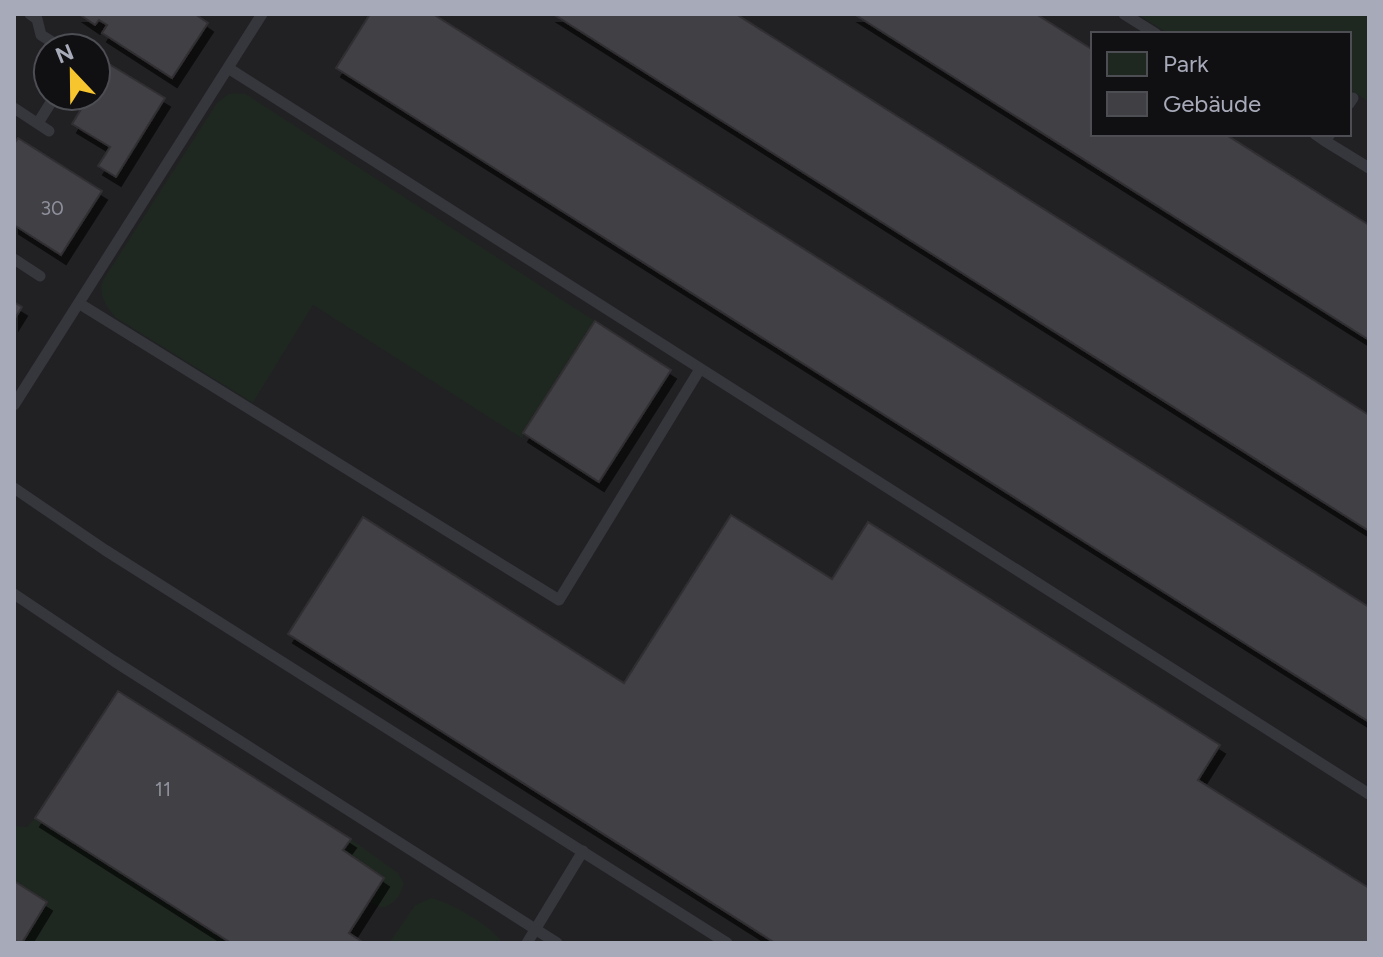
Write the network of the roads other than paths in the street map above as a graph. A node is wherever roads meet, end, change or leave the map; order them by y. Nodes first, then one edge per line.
1 (30, 14) edge
2 (262, 14) edge
3 (1124, 14) edge
4 (40, 32) edge
5 (1153, 32) edge
6 (228, 68) junction
7 (14, 108) edge
8 (45, 112) edge
9 (38, 123) junction
10 (49, 131) dead end
11 (1323, 136) edge
12 (1369, 168) edge
13 (14, 259) edge
14 (40, 276) dead end
15 (80, 304) junction
16 (700, 369) junction
17 (14, 405) edge
18 (14, 488) edge
19 (14, 594) edge
20 (1369, 794) edge
21 (583, 851) junction
22 (534, 929) junction
23 (527, 943) edge
24 (557, 943) edge
25 (727, 943) edge

1 - 4 lane
2 - 6 lane
3 - 5 lane
6 - 15 lane
6 - 16 lane
7 - 9 lane
8 - 9 lane
9 - 10 lane
11 - 12 lane
13 - 14 lane
15 - 16 lane
15 - 17 lane
16 - 20 lane
18 - 21 lane
19 - 22 lane
21 - 22 lane
21 - 25 lane
22 - 23 lane
22 - 24 lane

